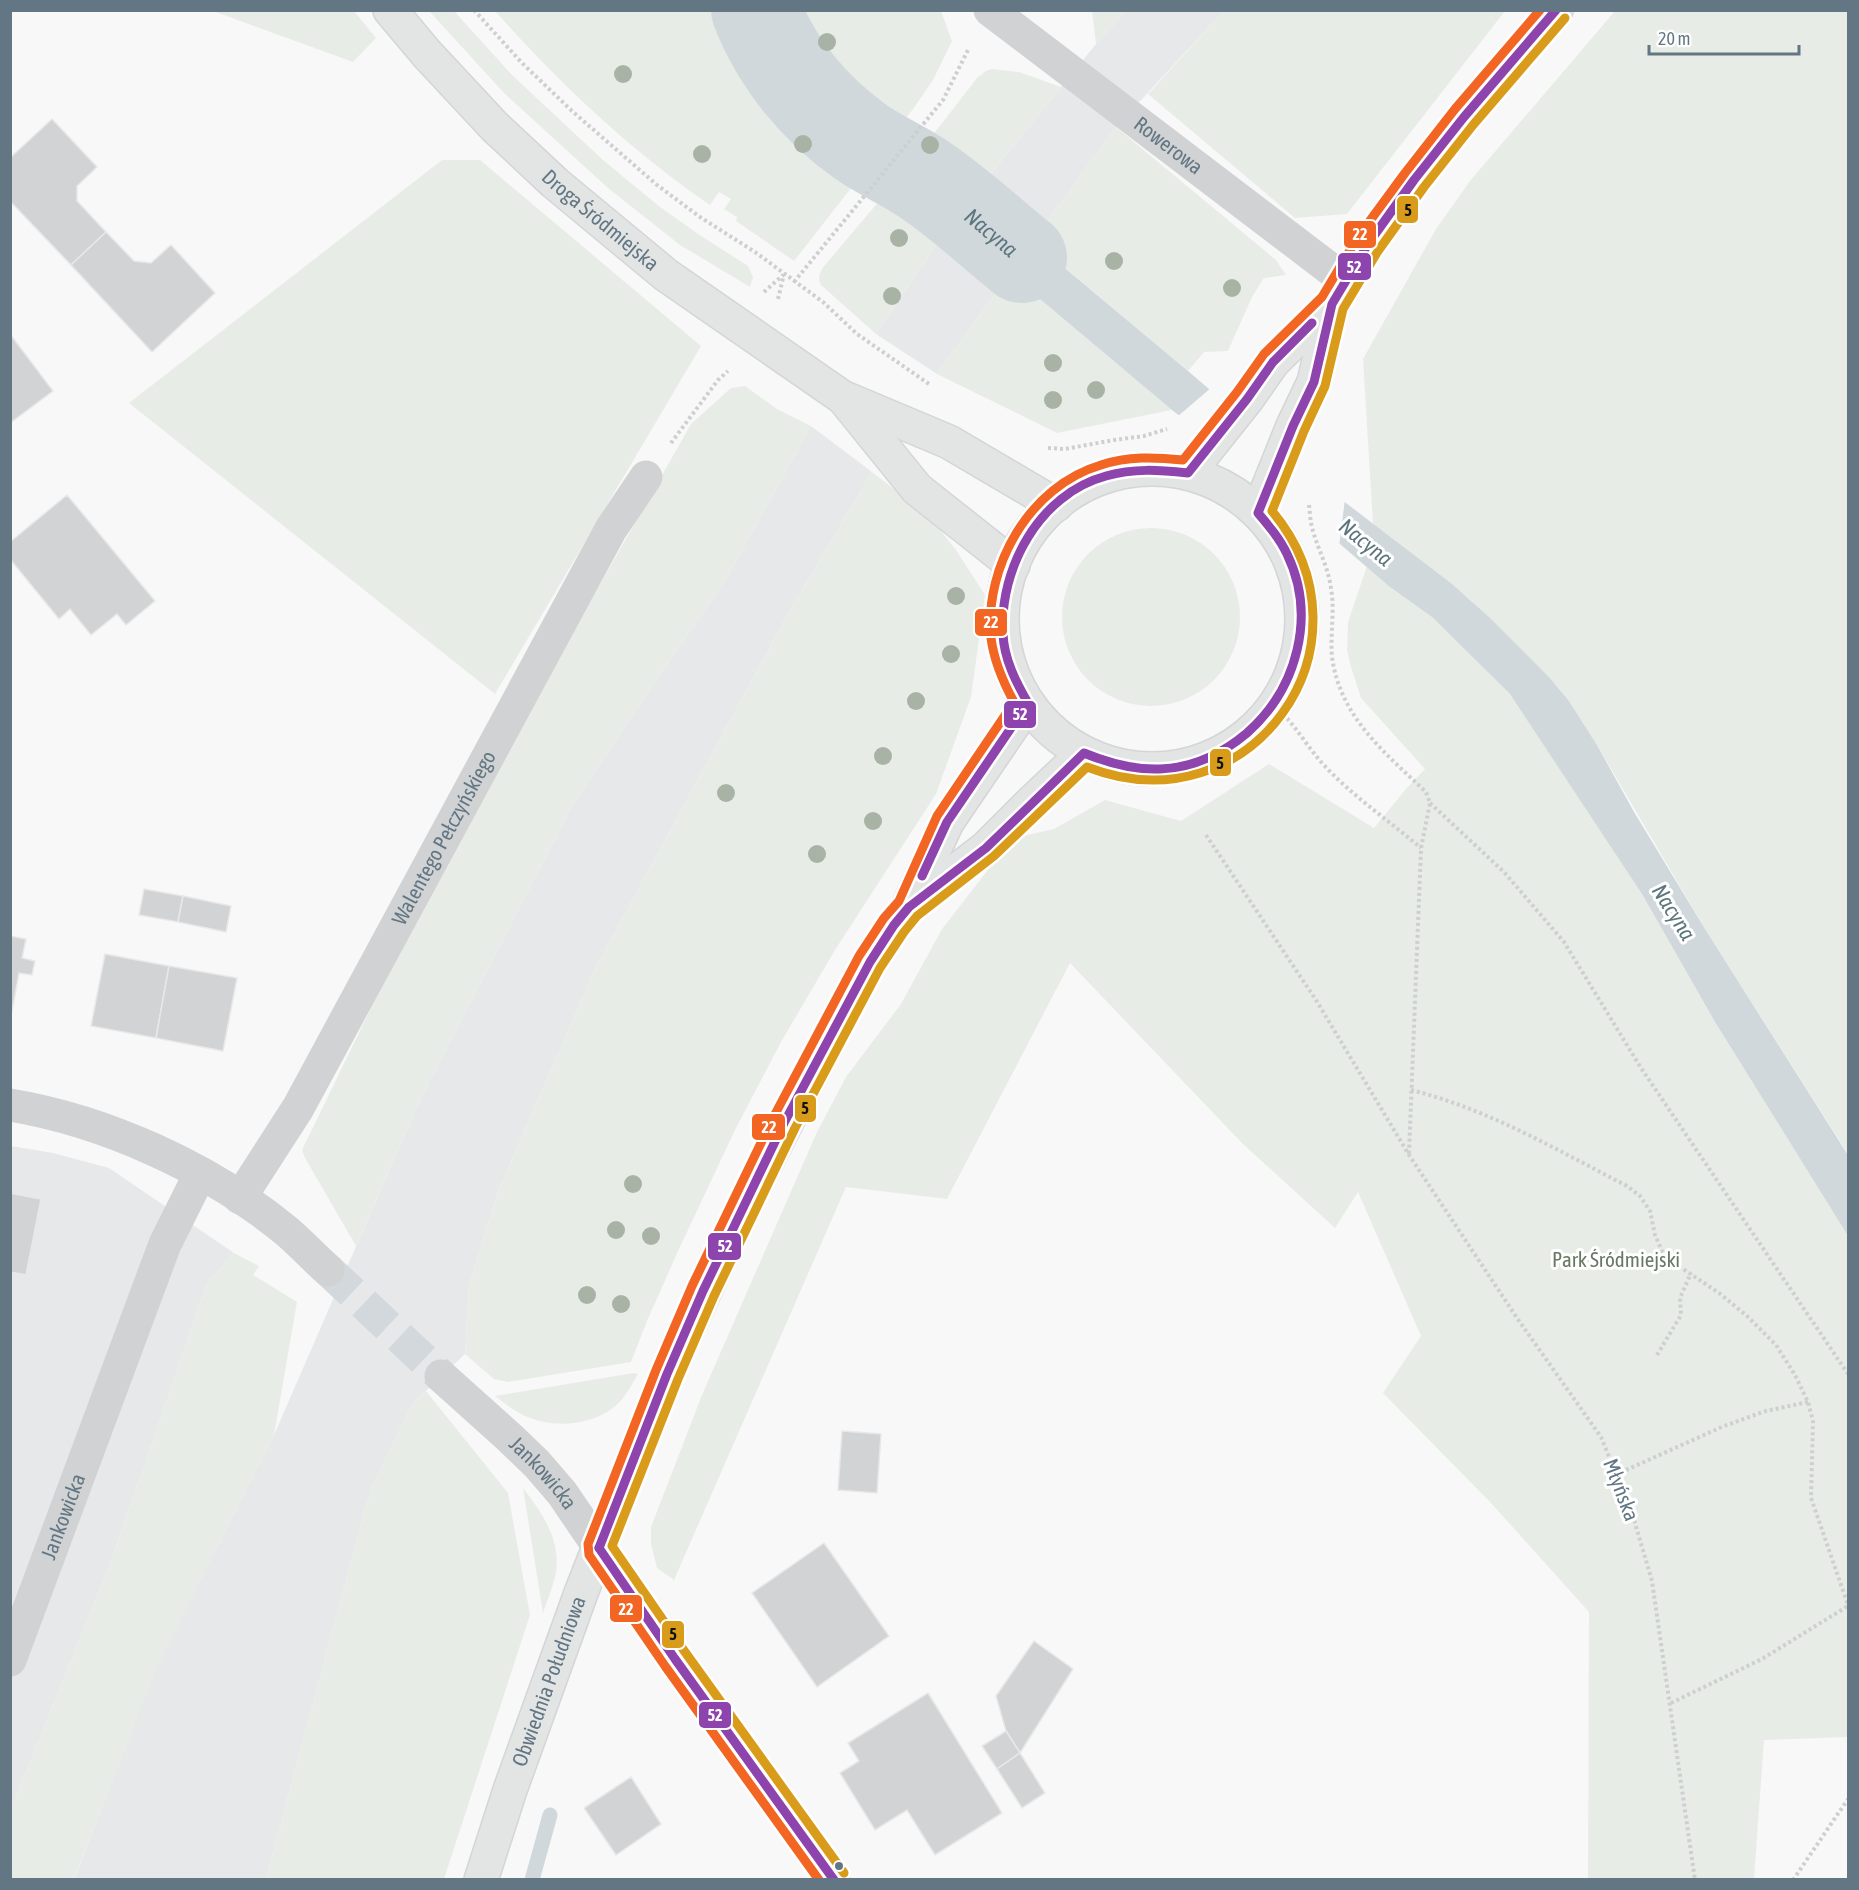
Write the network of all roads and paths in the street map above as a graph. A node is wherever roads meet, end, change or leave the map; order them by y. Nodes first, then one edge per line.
1 (390, 10) edge
2 (474, 10) edge
3 (990, 10) edge
4 (1556, 10) edge
5 (972, 40) dead end
6 (794, 282) junction
7 (1339, 292) junction
8 (718, 380) dead end
9 (935, 388) dead end
10 (842, 396) junction
11 (1166, 429) dead end
12 (1043, 448) dead end
13 (1188, 473) junction
14 (646, 477) joint
15 (1056, 505) junction
16 (1258, 513) junction
17 (1317, 545) dead end
18 (1013, 565) junction
19 (1028, 703) junction
20 (1274, 706) junction
21 (1084, 753) junction
22 (1430, 803) junction
23 (1206, 835) dead end
24 (1421, 848) junction
25 (909, 907) junction
26 (1411, 1090) junction
27 (10, 1105) edge
28 (1409, 1155) junction
29 (200, 1174) junction
30 (240, 1198) junction
31 (328, 1270) tunnel mouth
32 (1691, 1273) junction
33 (1657, 1355) dead end
34 (1848, 1374) edge
35 (441, 1376) tunnel mouth
36 (1808, 1402) junction
37 (1615, 1475) junction
38 (599, 1548) junction
39 (1848, 1606) edge
40 (10, 1660) edge
41 (1671, 1703) junction
42 (1848, 1799) edge
43 (481, 1880) edge
44 (834, 1880) edge
45 (1695, 1880) edge
46 (1793, 1880) edge

1 - 10 main road, Droga Śródmiejska
2 - 6 path
3 - 7 street, Rowerowa
4 - 7 main road
5 - 6 path
6 - 9 path
7 - 13 main road
7 - 16 main road
8 - 14 path
10 - 15 main road, Droga Śródmiejska
10 - 18 main road, Droga Śródmiejska
11 - 12 path
13 - 15 main road
13 - 16 main road
14 - 30 street, Walentego Pełczyńskiego
15 - 18 main road
16 - 20 main road
17 - 22 path
18 - 19 main road
19 - 21 main road
19 - 25 main road, Obwiednia Południowa
20 - 21 main road
20 - 24 path
21 - 25 main road, Obwiednia Południowa
22 - 24 path
22 - 34 path
23 - 28 path, Młyńska
24 - 26 path
25 - 38 main road, Obwiednia Południowa
26 - 28 path
26 - 32 path
27 - 29 street
28 - 37 path, Młyńska
29 - 30 street
29 - 40 street, Jankowicka
30 - 31 street
32 - 33 path
32 - 36 path
35 - 38 street, Jankowicka
36 - 37 path
36 - 39 path
37 - 41 path, Młyńska
38 - 43 main road, Obwiednia Południowa
38 - 44 street, Jankowicka
39 - 41 path
41 - 45 path, Młyńska
42 - 46 path

